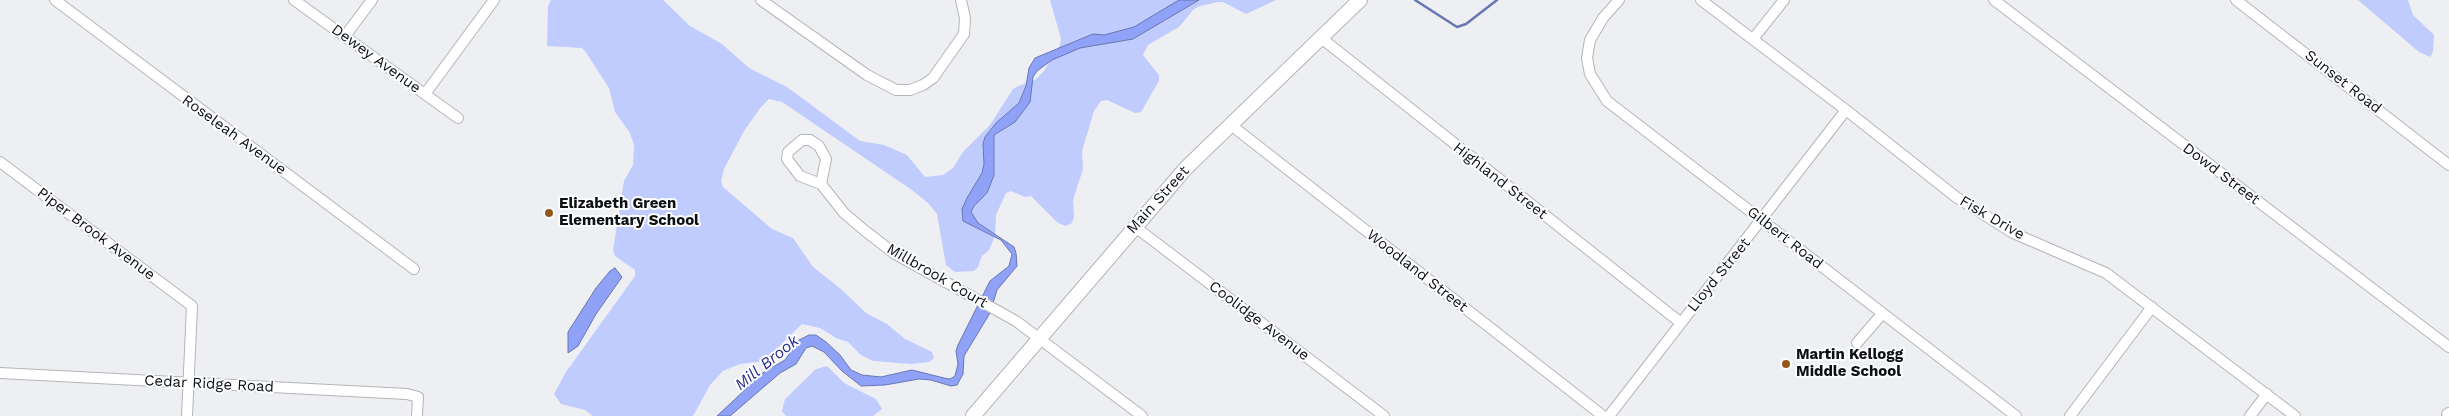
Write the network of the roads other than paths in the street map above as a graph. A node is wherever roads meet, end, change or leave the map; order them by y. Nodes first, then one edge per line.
1 (55, 0) edge
2 (294, 0) edge
3 (372, 0) edge
4 (494, 0) edge
5 (761, 0) edge
6 (961, 0) edge
7 (1360, 0) edge
8 (1619, 0) edge
9 (1701, 0) edge
10 (1784, 0) edge
11 (1994, 0) edge
12 (2236, 0) edge
13 (345, 36) junction
14 (1320, 37) junction
15 (1753, 39) junction
16 (425, 94) junction
17 (1846, 110) junction
18 (458, 118) dead end
19 (1231, 125) junction
20 (0, 162) edge
21 (2449, 164) edge
22 (821, 184) junction
23 (1763, 220) junction
24 (1134, 226) junction
25 (414, 270) dead end
26 (2152, 307) junction
27 (1882, 314) junction
28 (1681, 323) junction
29 (1039, 338) junction
30 (1857, 343) dead end
31 (2449, 348) edge
32 (0, 373) edge
33 (188, 384) junction
34 (2267, 394) junction
35 (187, 416) edge
36 (417, 416) edge
37 (973, 416) edge
38 (1142, 416) edge
39 (1384, 416) edge
40 (1603, 416) edge
41 (1609, 416) edge
42 (2016, 416) edge
43 (2070, 416) edge
44 (2250, 416) edge
45 (2295, 416) edge

1 - 25 street, Roseleah Avenue
2 - 13 street, Dewey Avenue
3 - 13 street
4 - 16 street
5 - 6 street
7 - 14 main road, Main Street
8 - 23 street, Gilbert Road
9 - 15 street, Fisk Drive
10 - 15 street
11 - 31 street, Dowd Street
12 - 21 street, Sunset Road
13 - 16 street, Dewey Avenue
14 - 19 main road, Main Street
14 - 28 street, Highland Street
15 - 17 street, Fisk Drive
16 - 18 street, Dewey Avenue
17 - 23 street, Lloyd Street
17 - 26 street, Fisk Drive
19 - 24 main road, Main Street
19 - 40 street, Woodland Street
20 - 33 street, Piper Brook Avenue
22 - 22 street, Millbrook Court
22 - 29 street, Millbrook Court
23 - 27 street, Gilbert Road
23 - 28 street, Lloyd Street
24 - 29 main road, Main Street
24 - 39 street, Coolidge Avenue
26 - 34 street, Fisk Drive
26 - 43 street
27 - 30 street
27 - 42 street, Gilbert Road
28 - 41 street, Lloyd Street
29 - 37 main road, Main Street
29 - 38 street, Millbrook Court
32 - 33 street, Cedar Ridge Road
33 - 35 street
33 - 36 street, Cedar Ridge Road
34 - 44 street
34 - 45 street, Fisk Drive

